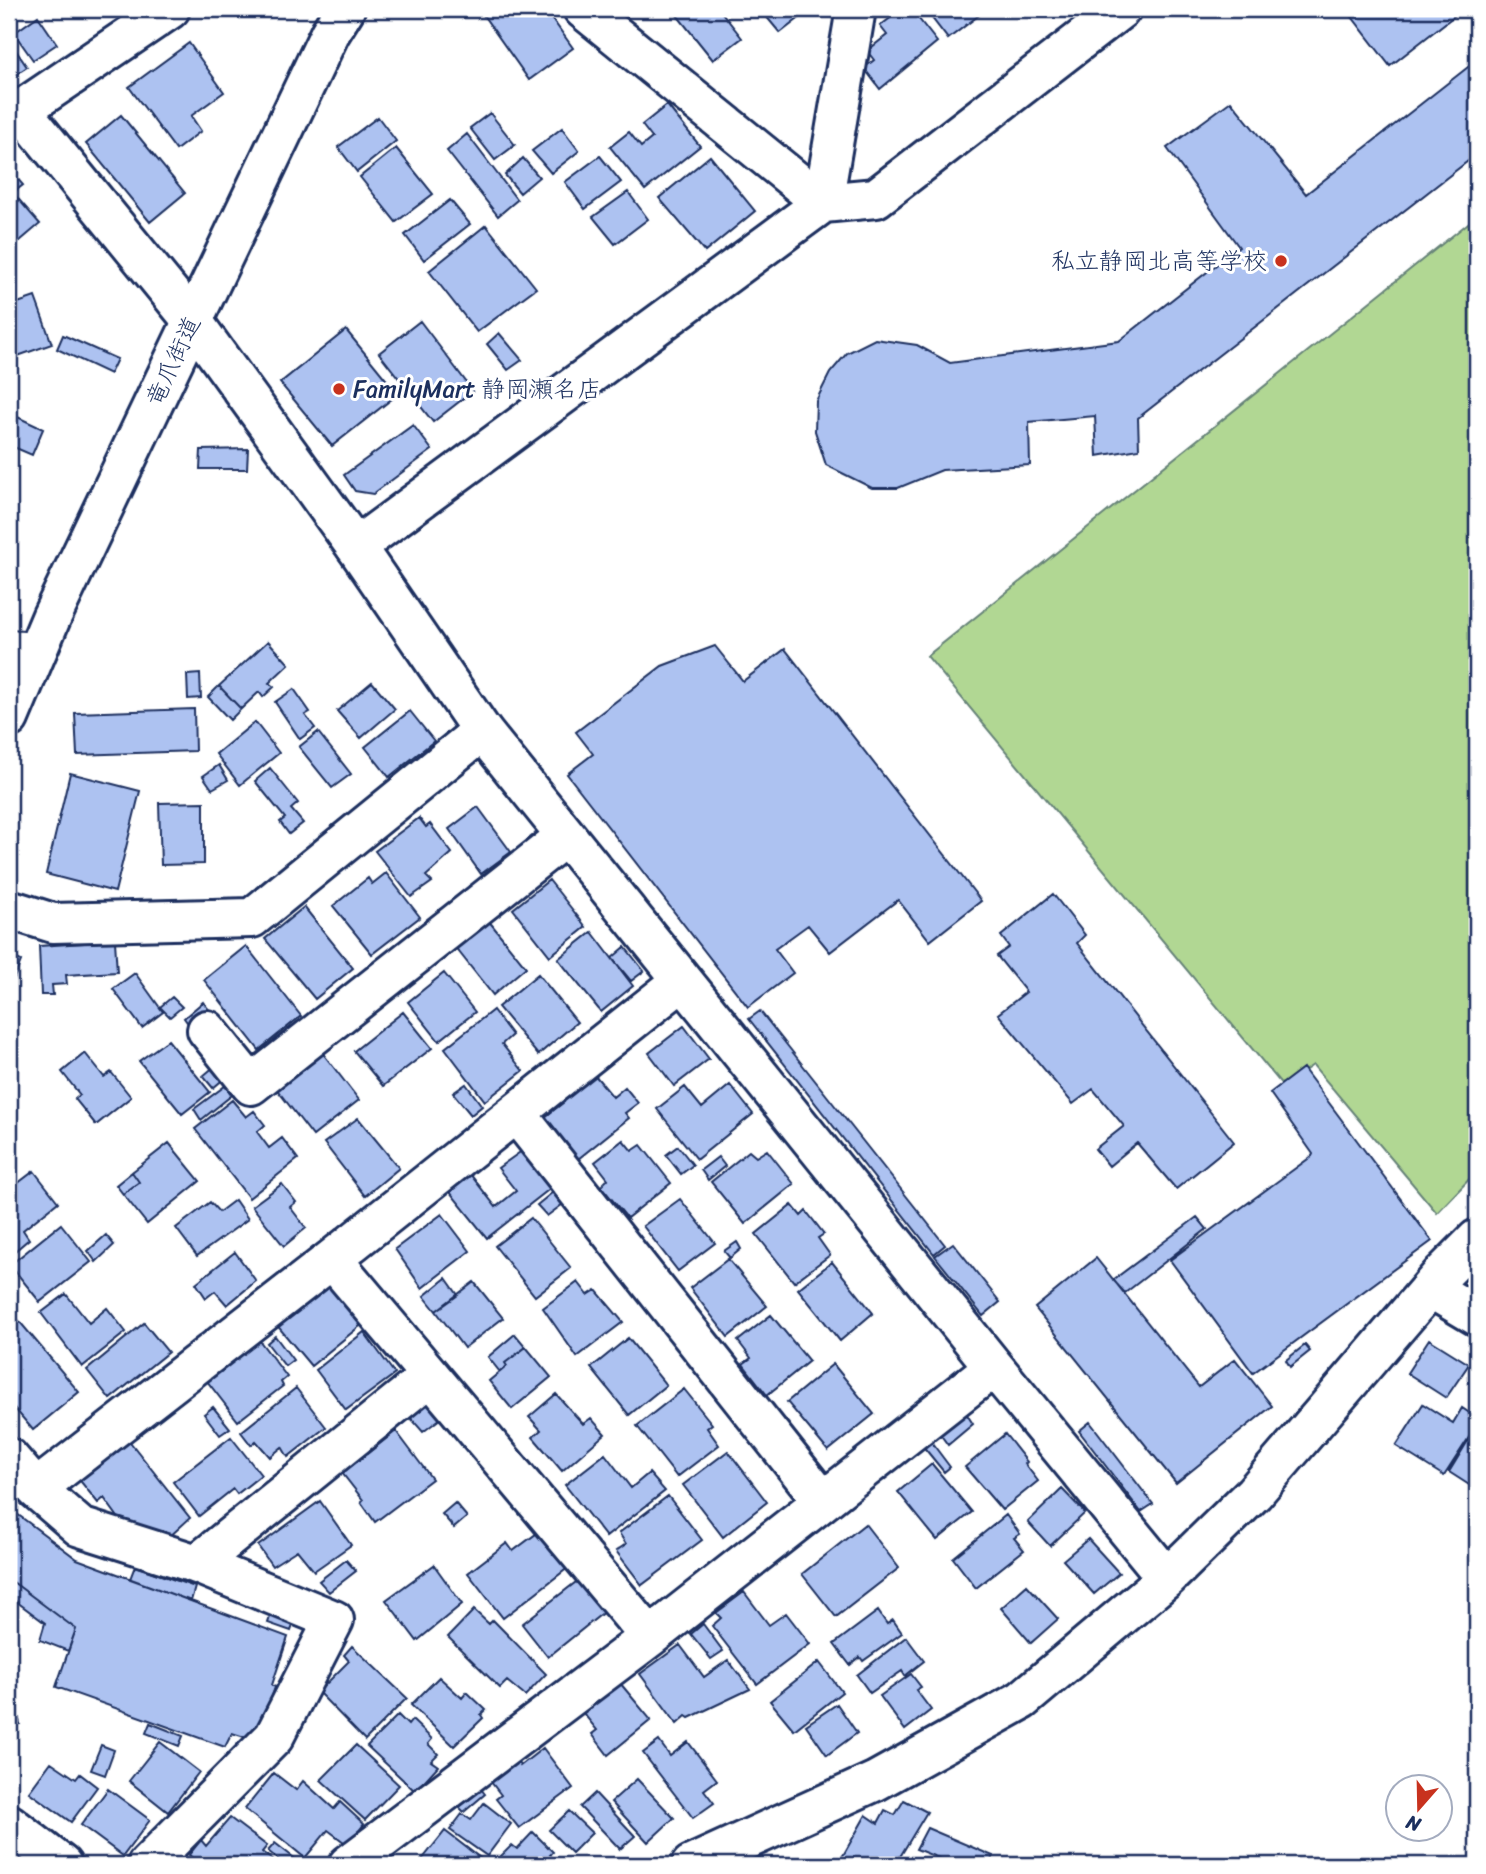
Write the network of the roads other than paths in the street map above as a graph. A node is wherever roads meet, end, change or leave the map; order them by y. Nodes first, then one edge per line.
1 (170, 9) edge
2 (345, 9) edge
3 (583, 9) edge
4 (856, 9) edge
5 (1121, 9) edge
6 (15, 114) edge
7 (823, 204) junction
8 (192, 320) junction
9 (356, 547) junction
10 (22, 651) edge
11 (9, 718) edge
12 (482, 731) junction
13 (566, 835) junction
14 (9, 909) edge
15 (682, 981) junction
16 (207, 1030) dead end
17 (516, 1113) junction
18 (1477, 1239) edge
19 (332, 1259) junction
20 (1430, 1288) junction
21 (1477, 1316) edge
22 (994, 1367) junction
23 (430, 1377) junction
24 (9, 1458) edge
25 (36, 1489) junction
26 (823, 1501) junction
27 (197, 1564) junction
28 (1167, 1578) junction
29 (650, 1637) junction
30 (9, 1824) edge
31 (62, 1865) edge
32 (147, 1865) edge
33 (348, 1865) edge
34 (691, 1865) edge

1 - 6 street
2 - 8 street, 竜爪街道
3 - 7 street
4 - 7 street
5 - 7 street
6 - 8 street
7 - 9 street
8 - 9 street
8 - 10 street, 竜爪街道
9 - 12 street
10 - 11 street, 竜爪街道
12 - 13 street
12 - 14 street
13 - 15 street
13 - 16 street
15 - 17 street
15 - 22 street
17 - 19 street
17 - 26 street
18 - 20 street
19 - 23 street
19 - 25 street
20 - 21 street
20 - 28 street
22 - 26 street
22 - 28 street
23 - 27 street
23 - 29 street
24 - 25 street
25 - 27 street
26 - 29 street
27 - 32 street
28 - 34 street
29 - 33 street
30 - 31 street

